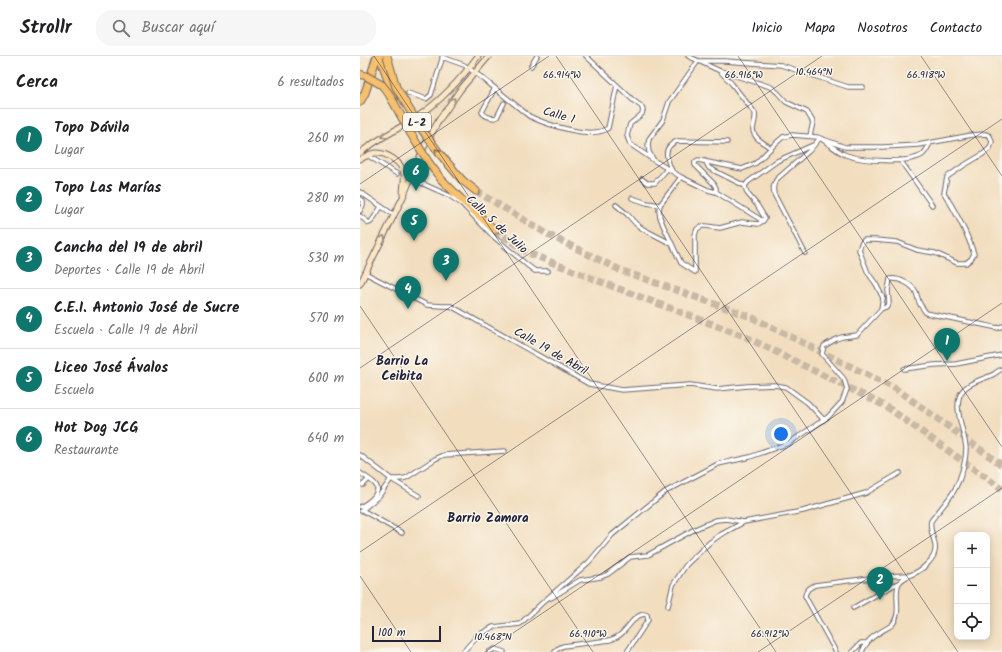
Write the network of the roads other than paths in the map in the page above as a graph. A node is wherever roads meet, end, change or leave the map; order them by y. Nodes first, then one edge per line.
1 (378, 56) edge
2 (387, 56) edge
3 (442, 56) edge
4 (478, 56) edge
5 (490, 56) edge
6 (537, 56) edge
7 (586, 56) edge
8 (688, 56) edge
9 (698, 61) junction
10 (530, 66) dead end
11 (468, 69) junction
12 (720, 71) junction
13 (360, 74) edge
14 (475, 74) junction
15 (617, 85) junction
16 (863, 87) dead end
17 (495, 88) junction
18 (408, 93) dead end
19 (360, 102) edge
20 (504, 103) dead end
21 (399, 112) junction
22 (810, 136) junction
23 (820, 138) junction
24 (727, 142) dead end
25 (930, 142) junction
26 (814, 144) junction
27 (770, 148) junction
28 (360, 153) edge
29 (367, 155) junction
30 (360, 159) edge
31 (900, 160) junction
32 (655, 161) junction
33 (705, 161) junction
34 (667, 169) junction
35 (673, 172) junction
36 (397, 174) dead end
37 (681, 177) junction
38 (410, 179) junction
39 (642, 179) dead end
40 (745, 186) junction
41 (476, 191) tunnel mouth
42 (360, 192) edge
43 (716, 192) junction
44 (403, 196) junction
45 (632, 198) dead end
46 (360, 199) edge
47 (616, 205) dead end
48 (660, 205) junction
49 (932, 205) dead end
50 (381, 207) junction
51 (360, 211) edge
52 (394, 215) junction
53 (360, 216) edge
54 (763, 221) junction
55 (495, 230) tunnel mouth
56 (673, 244) junction
57 (805, 253) dead end
58 (548, 271) dead end
59 (365, 273) junction
60 (360, 284) edge
61 (881, 309) junction
62 (1002, 326) edge
63 (1002, 355) edge
64 (1002, 368) edge
65 (904, 369) dead end
66 (824, 420) junction
67 (505, 451) dead end
68 (360, 455) edge
69 (360, 473) edge
70 (900, 473) dead end
71 (368, 479) junction
72 (391, 479) junction
73 (360, 484) edge
74 (419, 496) dead end
75 (361, 510) edge
76 (744, 522) junction
77 (402, 533) dead end
78 (910, 575) junction
79 (900, 582) junction
80 (542, 603) junction
81 (668, 606) dead end
82 (853, 608) dead end
83 (866, 643) junction
84 (464, 652) edge
85 (489, 652) edge
86 (504, 652) edge
87 (555, 652) edge
88 (627, 652) edge
89 (836, 652) edge
90 (852, 652) edge
91 (862, 652) edge

1 - 19 highway
1 - 21 highway, L-2, bridge
41 -> 2 highway, L-2, bridge
3 - 11 street
3 - 18 street
4 - 11 main road
5 - 14 main road
6 - 10 street
7 - 15 street
8 - 9 street
9 - 12 street
9 - 16 street
9 - 32 street
11 - 14 street, Calle 1
11 -> 28 main road
12 - 22 street
12 - 27 street
13 - 21 highway, bridge
14 - 17 street, Calle 1
38 -> 14 main road
15 - 17 street, Calle 1
15 - 32 street
17 - 20 street
21 - 55 highway, L-2, bridge
22 - 23 street
22 - 27 street
23 - 25 street
23 - 26 street
23 - 31 street
24 - 35 street
25 - 31 street
25 - 61 street
26 - 40 street
26 - 57 street
27 - 33 street
29 - 30 main road
29 - 36 street
29 - 44 main road
31 - 49 street
32 - 34 street
33 - 40 street
33 - 43 street
34 - 35 street
34 - 39 street
35 - 37 street
37 - 43 street
37 - 48 street
38 - 44 main road
38 - 58 street, Calle 5 de Julio
40 - 54 street
42 - 50 street
43 - 54 street
44 - 52 main road
45 - 48 street
46 - 51 street
47 - 56 street
48 - 56 street
50 - 52 street
50 - 53 street
59 -> 52 main road
54 - 56 street
59 - 60 main road
59 - 66 street, Calle 19 de Abril
61 - 62 street
61 - 66 street
63 - 65 street
64 - 78 street
66 - 80 street
67 - 72 street
68 - 72 street
69 - 71 street
70 - 76 street
71 - 73 street
71 - 75 street
72 - 74 street
72 - 75 street
75 - 77 street
76 - 80 street
76 - 81 street
78 - 79 street
78 - 89 street
79 - 82 street
79 - 83 street
80 - 84 street
83 - 90 street
83 - 91 street
85 - 86 street
87 - 88 street

